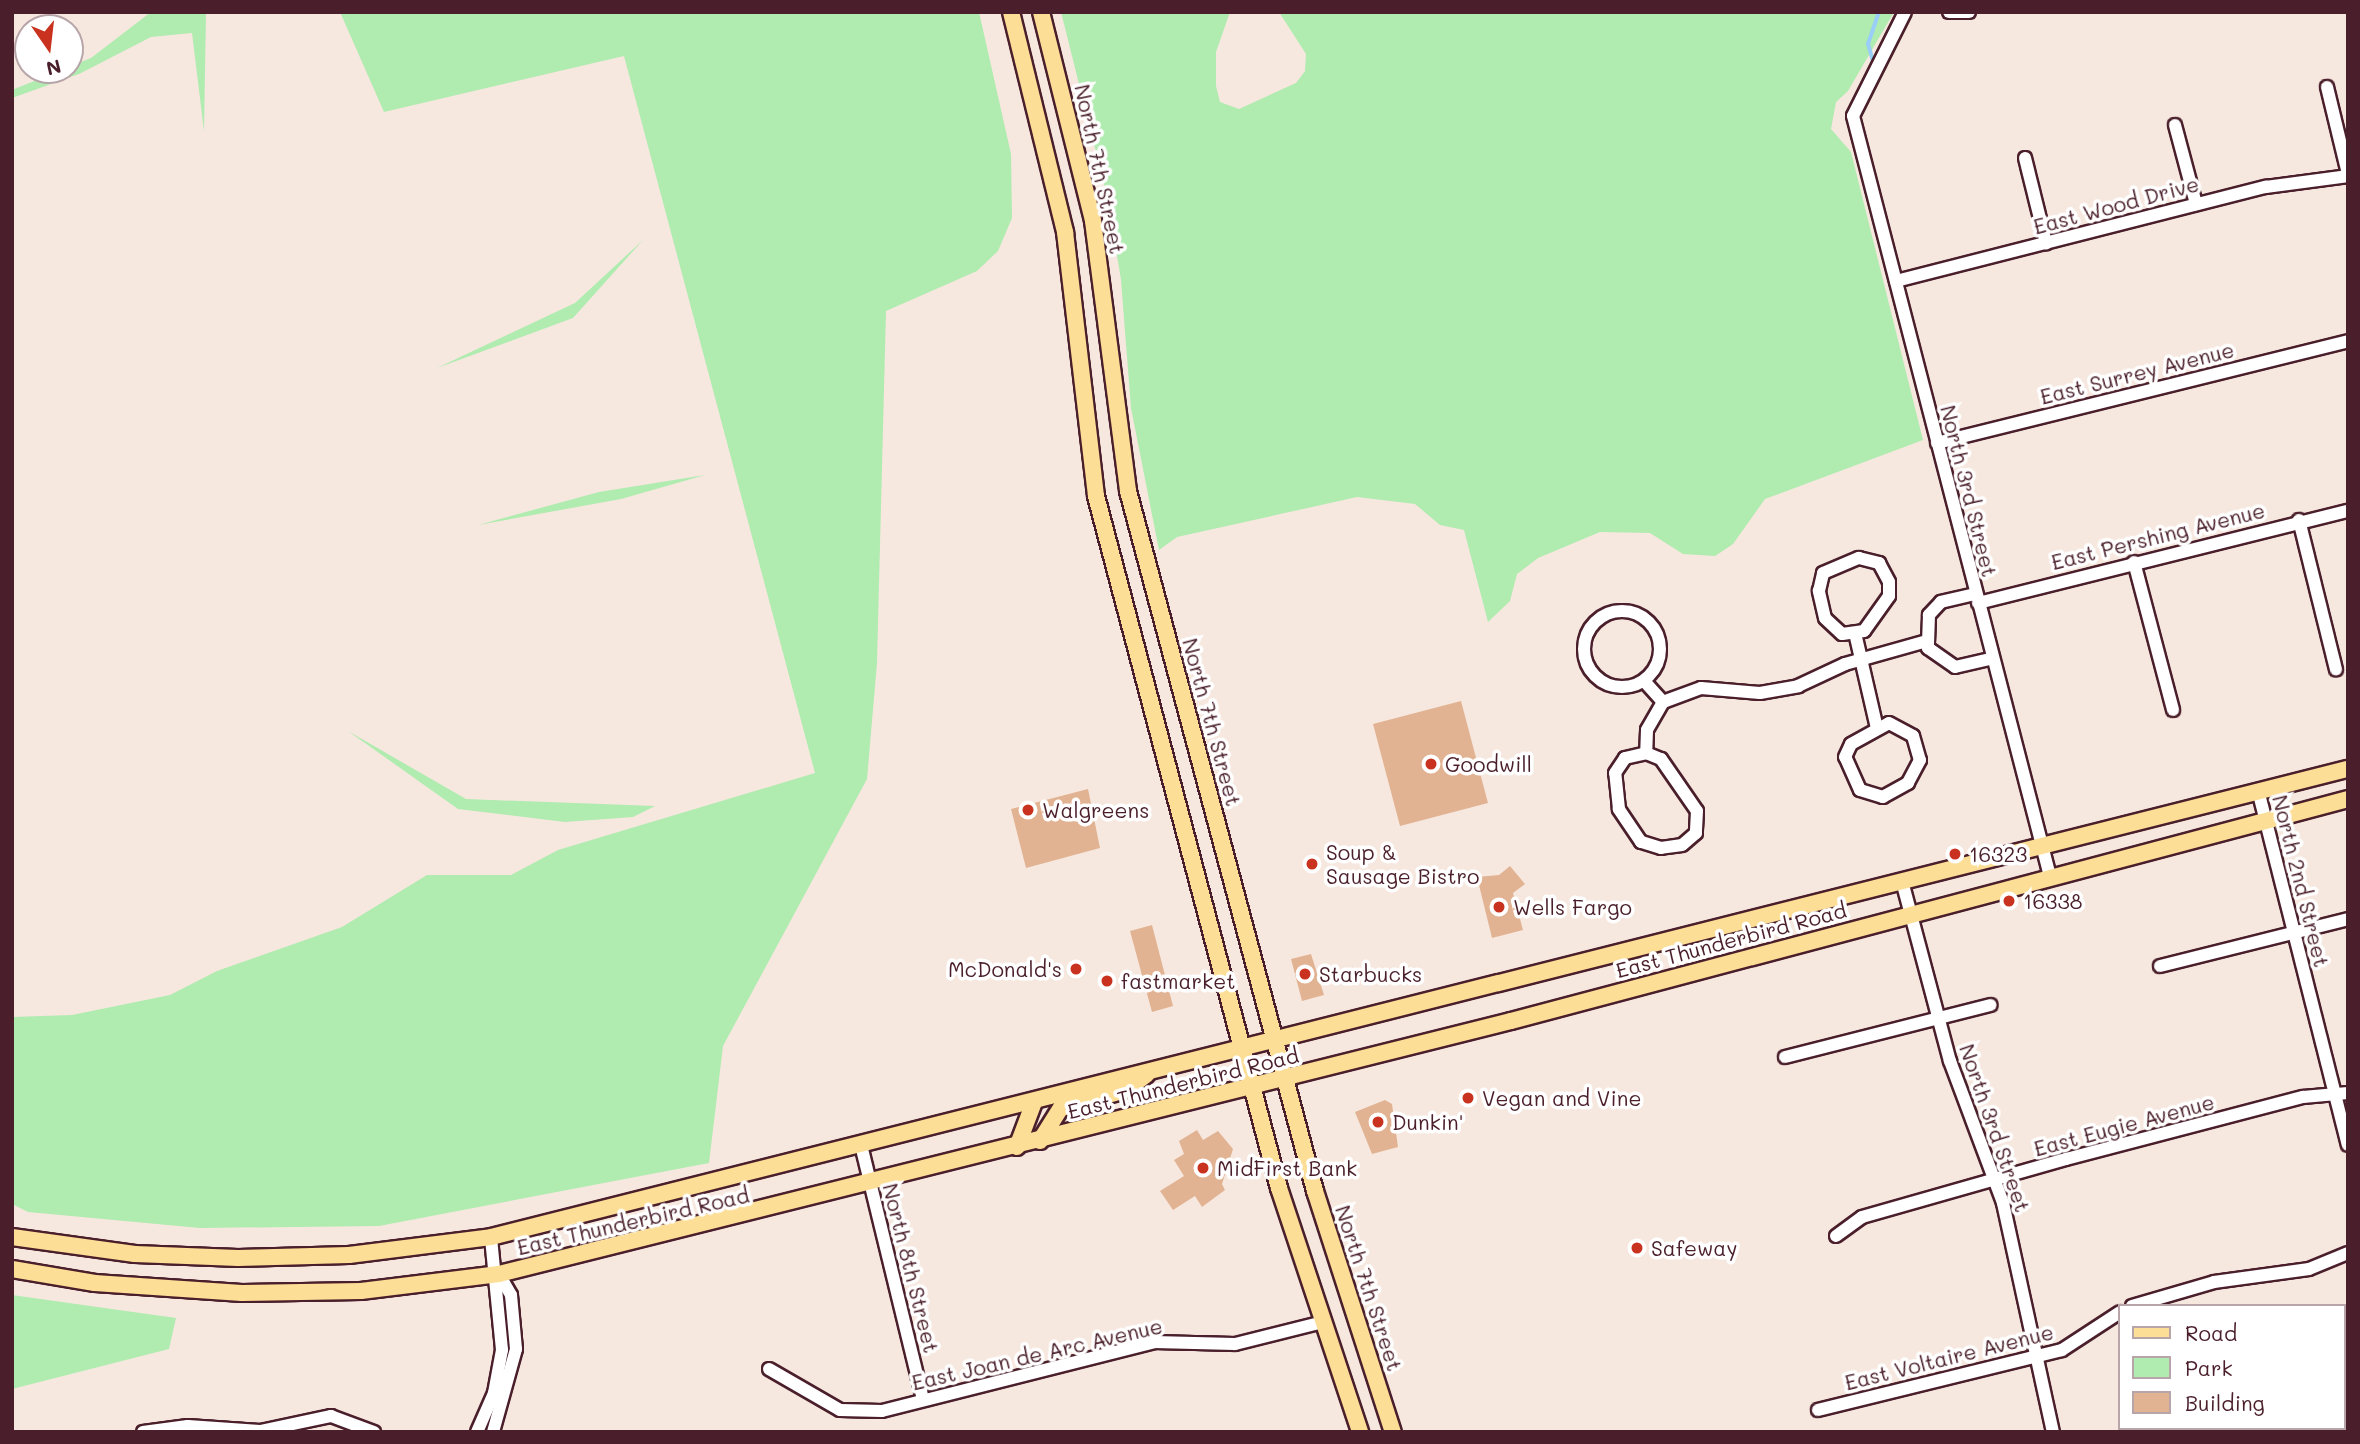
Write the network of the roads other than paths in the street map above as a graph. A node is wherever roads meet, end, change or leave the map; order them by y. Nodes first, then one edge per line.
1 (1011, 12) edge
2 (1041, 12) edge
3 (1905, 12) edge
4 (1949, 12) edge
5 (1969, 12) edge
6 (2327, 86) dead end
7 (2175, 125) dead end
8 (2025, 158) dead end
9 (2348, 175) edge
10 (2196, 204) junction
11 (2046, 243) junction
12 (1896, 281) junction
13 (2348, 341) edge
14 (1937, 443) junction
15 (2348, 511) edge
16 (2299, 520) junction
17 (2134, 562) junction
18 (1977, 598) junction
19 (1855, 633) junction
20 (1927, 641) junction
21 (1993, 658) junction
22 (1860, 659) junction
23 (2336, 669) dead end
24 (1645, 682) junction
25 (1663, 702) junction
26 (2173, 710) dead end
27 (1877, 728) junction
28 (1646, 753) junction
29 (2348, 769) edge
30 (2258, 790) junction
31 (2348, 799) edge
32 (2265, 819) junction
33 (2042, 844) junction
34 (2050, 876) junction
35 (1902, 881) junction
36 (1911, 913) junction
37 (2348, 919) edge
38 (2295, 933) junction
39 (2160, 966) dead end
40 (1991, 1005) dead end
41 (1938, 1019) junction
42 (1275, 1039) junction
43 (1241, 1047) junction
44 (1785, 1057) dead end
45 (1152, 1070) junction
46 (1285, 1078) junction
47 (1252, 1087) junction
48 (2341, 1093) edge
49 (1034, 1102) junction
50 (1040, 1141) junction
51 (2348, 1145) edge
52 (861, 1146) junction
53 (1017, 1147) junction
54 (1997, 1182) junction
55 (871, 1185) junction
56 (1836, 1236) dead end
57 (12, 1237) edge
58 (491, 1237) junction
59 (2348, 1253) edge
60 (12, 1269) edge
61 (499, 1274) junction
62 (2139, 1304) edge
63 (2118, 1314) edge
64 (1323, 1322) junction
65 (2034, 1355) junction
66 (769, 1368) dead end
67 (923, 1399) junction
68 (1818, 1410) dead end
69 (225, 1430) edge
70 (143, 1432) edge
71 (374, 1432) edge
72 (477, 1432) edge
73 (493, 1432) edge
74 (1360, 1432) edge
75 (1393, 1432) edge
76 (2053, 1432) edge

1 - 43 main road
2 - 42 main road, North 7th Street
3 - 12 street, North 3rd Street
4 - 5 street
6 - 9 street
7 - 10 street
8 - 11 street
9 - 10 street, East Wood Drive
10 - 11 street, East Wood Drive
11 - 12 street, East Wood Drive
12 - 14 street, North 3rd Street
13 - 14 street, East Surrey Avenue
14 - 18 street, North 3rd Street
15 - 16 street, East Pershing Avenue
16 - 17 street, East Pershing Avenue
16 - 23 street
17 - 18 street, East Pershing Avenue
17 - 26 street
18 - 20 street, East Pershing Avenue
18 - 21 street, North 3rd Street
19 - 19 street
19 - 22 street
20 - 21 street
20 - 22 street
21 - 33 street, North 3rd Street
22 - 25 street
22 - 27 street
24 - 24 street
24 - 25 street
25 - 28 street
27 - 27 street
28 - 28 street
29 - 30 main road, East Thunderbird Road
30 - 32 street, North 2nd Street
30 - 33 main road, East Thunderbird Road
31 - 32 main road, East Thunderbird Road
32 - 34 main road, East Thunderbird Road
32 - 38 street, North 2nd Street
33 - 34 street, North 3rd Street
33 - 35 main road, East Thunderbird Road
34 - 36 main road, East Thunderbird Road
35 - 36 street, North 3rd Street
35 - 42 main road, East Thunderbird Road
36 - 41 street, North 3rd Street
36 - 46 main road, East Thunderbird Road
37 - 38 street
38 - 39 street
38 - 48 street, North 2nd Street
40 - 41 street
41 - 44 street
41 - 54 street, North 3rd Street
42 - 43 main road, East Thunderbird Road
42 - 46 main road, North 7th Street
43 - 45 main road, East Thunderbird Road
43 - 47 main road
45 - 49 main road, East Thunderbird Road
45 - 50 main road
46 - 47 main road, East Thunderbird Road
46 - 75 main road, North 7th Street
47 - 50 main road, East Thunderbird Road
47 - 64 main road
48 - 51 street, North 2nd Street
48 - 54 street, East Eugie Avenue
49 - 52 main road, East Thunderbird Road
49 - 53 main road
50 - 53 main road, East Thunderbird Road
52 - 55 street, North 8th Street
52 - 58 main road, East Thunderbird Road
53 - 55 main road, East Thunderbird Road
54 - 56 street, East Eugie Avenue
54 - 65 street, North 3rd Street
55 - 61 main road, East Thunderbird Road
55 - 67 street, North 8th Street
57 - 58 main road, East Thunderbird Road
58 - 61 street
59 - 62 street
60 - 61 main road, East Thunderbird Road
61 - 72 street
61 - 73 street
63 - 65 street, East Voltaire Avenue
64 - 67 street, East Joan de Arc Avenue
64 - 74 main road
65 - 68 street, East Voltaire Avenue
65 - 76 street, North 3rd Street
66 - 67 street, East Joan de Arc Avenue
69 - 70 street
69 - 71 street

